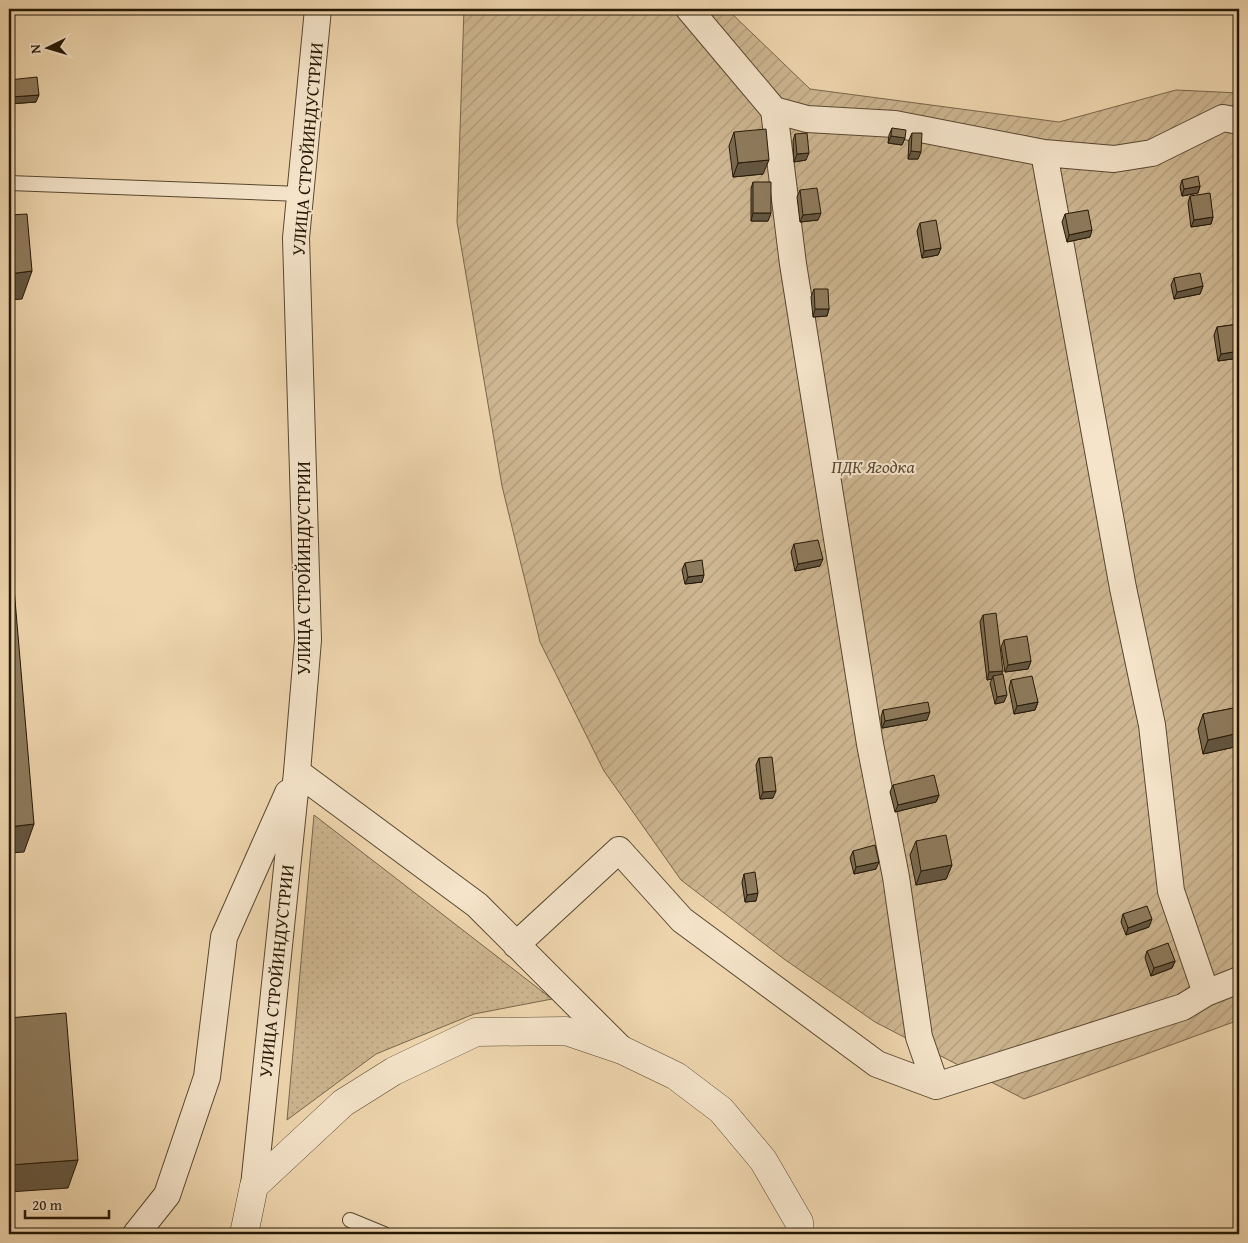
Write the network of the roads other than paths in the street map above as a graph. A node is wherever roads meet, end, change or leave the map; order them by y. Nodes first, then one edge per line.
1 (318, 9) edge
2 (689, 9) edge
3 (774, 110) junction
4 (1239, 121) edge
5 (1044, 153) junction
6 (9, 184) edge
7 (301, 194) junction
8 (297, 772) junction
9 (516, 945) junction
10 (1239, 980) edge
11 (1206, 992) junction
12 (622, 1050) junction
13 (936, 1086) junction
14 (254, 1186) junction
15 (350, 1220) dead end
16 (136, 1234) edge
17 (244, 1234) edge
18 (384, 1234) edge
19 (800, 1234) edge

1 - 7 street, УЛИЦА СТРОЙИНДУСТРИИ
2 - 3 street
3 - 5 street
3 - 13 street
4 - 5 street
5 - 11 street
6 - 7 lane
7 - 8 street, УЛИЦА СТРОЙИНДУСТРИИ
8 - 9 street
8 - 14 street, УЛИЦА СТРОЙИНДУСТРИИ
8 - 16 street
9 - 12 street
9 - 13 street
10 - 11 street
11 - 13 street
12 - 14 street
12 - 19 street
14 - 17 street
15 - 18 lane

